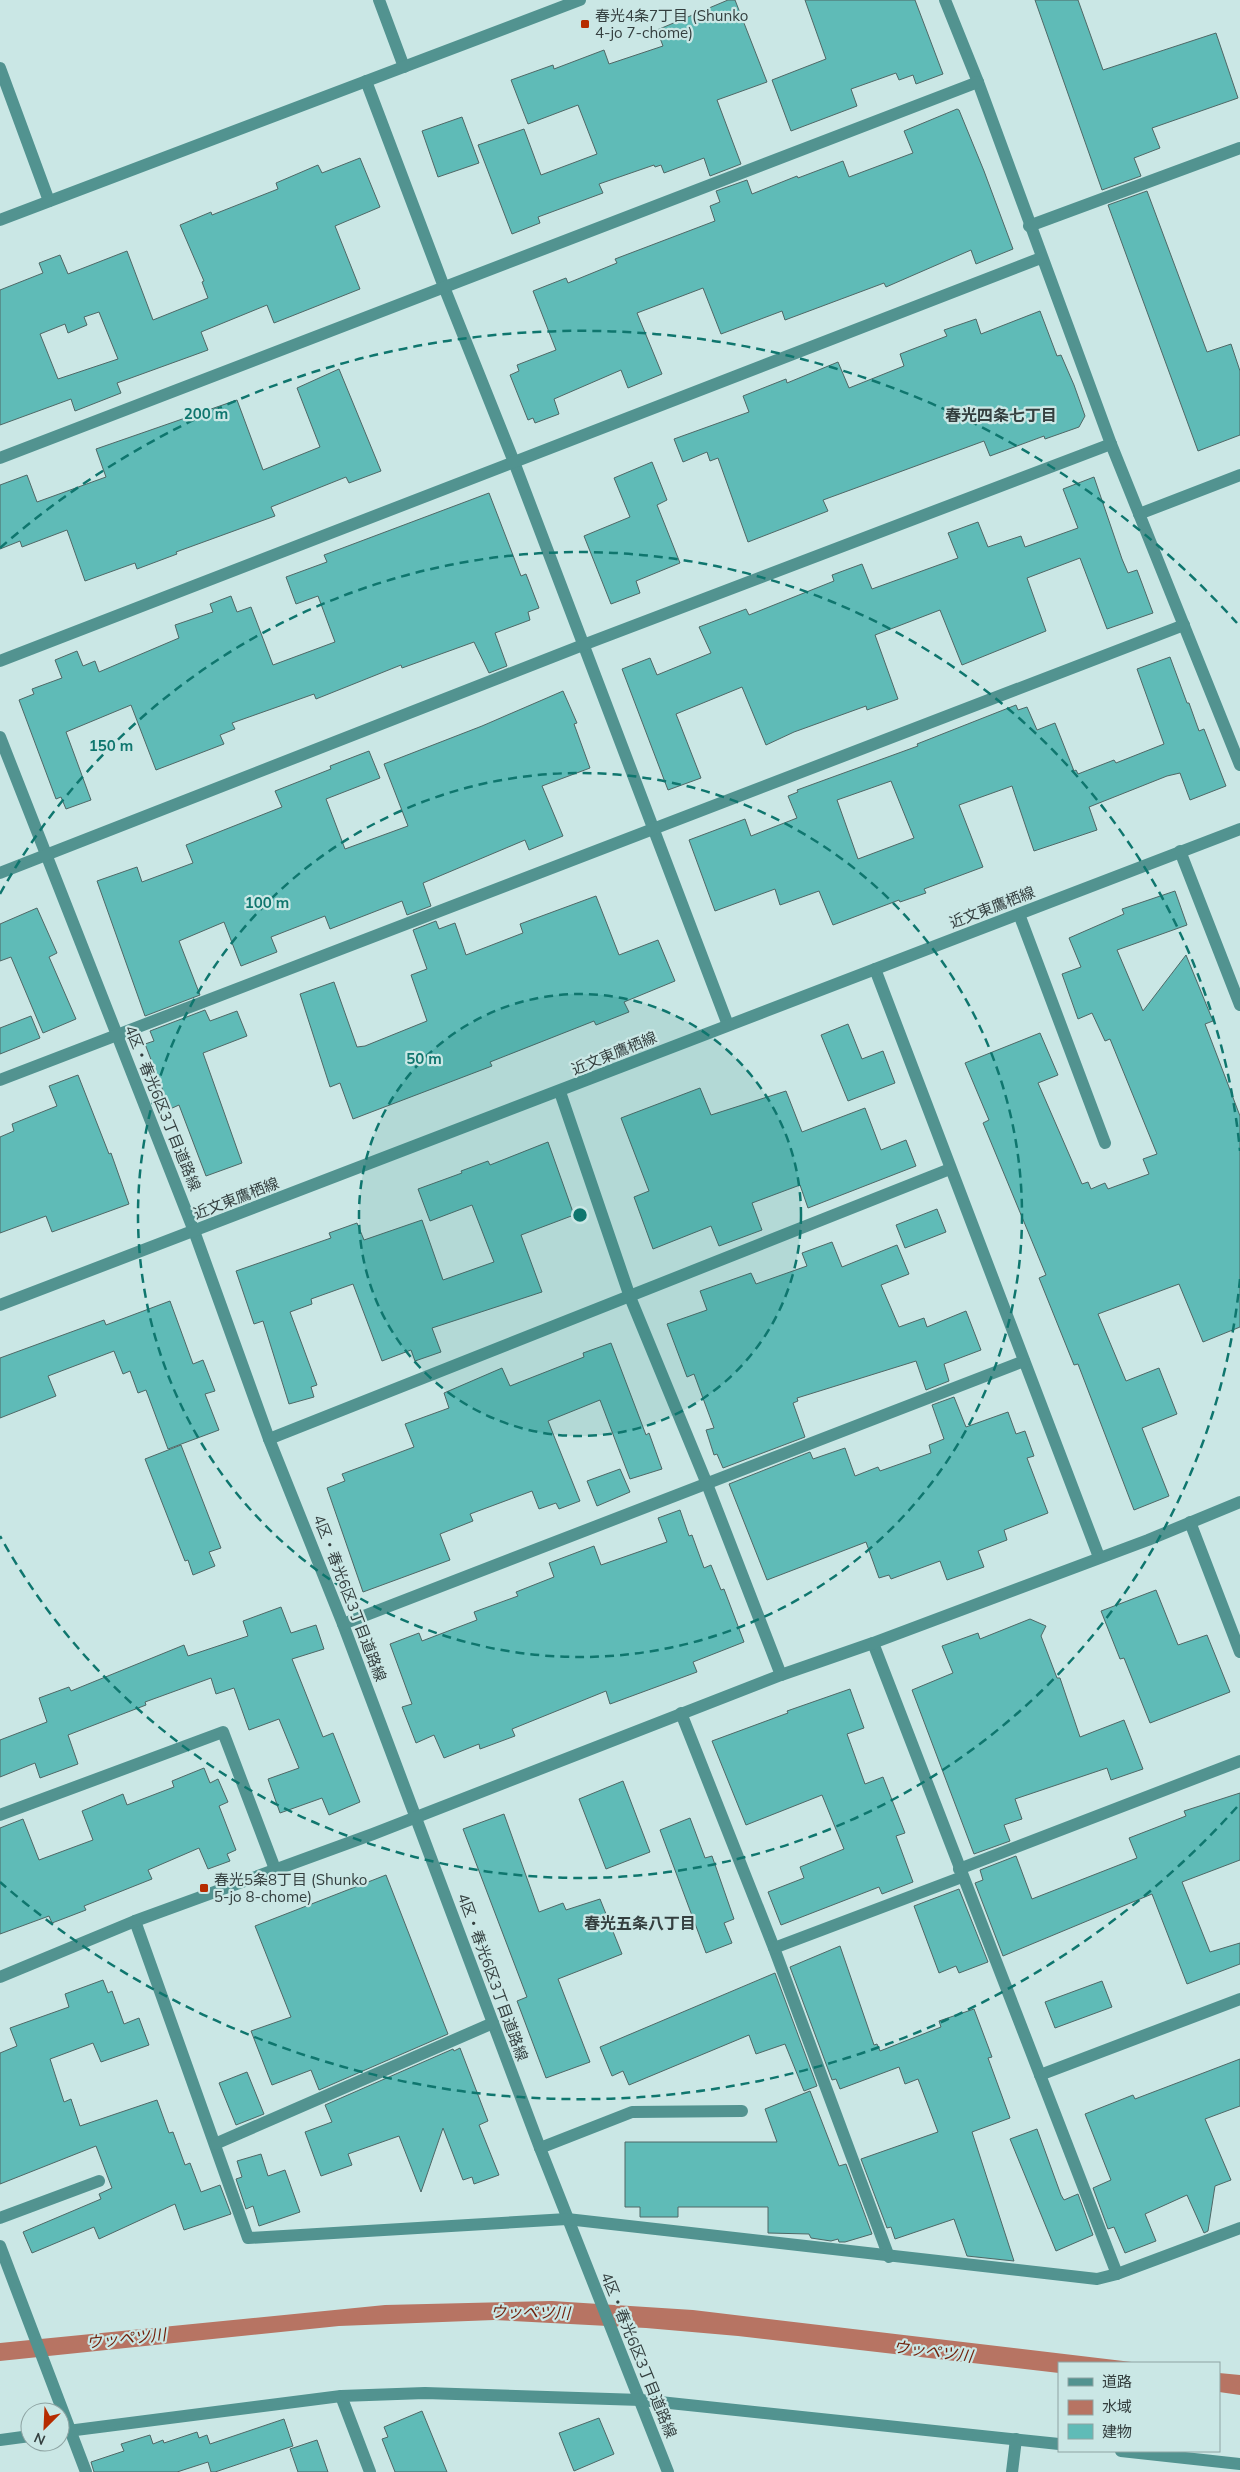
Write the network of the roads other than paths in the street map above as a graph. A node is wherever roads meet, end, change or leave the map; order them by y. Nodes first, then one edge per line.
1 (379, 0) edge
2 (580, 0) edge
3 (945, 0) edge
4 (0, 68) edge
5 (404, 68) junction
6 (366, 81) junction
7 (978, 82) junction
8 (1240, 148) edge
9 (50, 201) junction
10 (0, 220) edge
11 (1029, 226) junction
12 (1041, 258) junction
13 (444, 287) junction
14 (1111, 444) junction
15 (0, 458) edge
16 (514, 462) junction
17 (1240, 475) edge
18 (1139, 514) junction
19 (1184, 625) junction
20 (583, 645) junction
21 (0, 661) edge
22 (0, 737) edge
23 (1240, 765) edge
24 (652, 828) junction
25 (1240, 829) edge
26 (1180, 851) junction
27 (46, 855) junction
28 (0, 873) edge
29 (1019, 914) junction
30 (875, 969) junction
31 (1240, 1005) edge
32 (728, 1025) junction
33 (116, 1035) junction
34 (0, 1080) edge
35 (560, 1092) junction
36 (1105, 1143) dead end
37 (950, 1169) junction
38 (194, 1232) junction
39 (630, 1298) junction
40 (0, 1306) edge
41 (1024, 1361) junction
42 (269, 1439) junction
43 (706, 1484) junction
44 (1240, 1502) edge
45 (1190, 1522) junction
46 (1099, 1557) junction
47 (343, 1624) junction
48 (873, 1643) junction
49 (1240, 1652) edge
50 (781, 1675) junction
51 (681, 1713) junction
52 (1240, 1761) edge
53 (0, 1815) edge
54 (416, 1817) junction
55 (275, 1869) junction
56 (961, 1873) junction
57 (135, 1921) junction
58 (774, 1948) junction
59 (0, 1976) edge
60 (1240, 1998) edge
61 (493, 2023) junction
62 (1040, 2075) junction
63 (742, 2111) dead end
64 (215, 2144) junction
65 (540, 2148) junction
66 (99, 2181) dead end
67 (0, 2218) edge
68 (567, 2219) junction
69 (1240, 2228) edge
70 (0, 2246) edge
71 (889, 2257) junction
72 (1117, 2274) junction
73 (341, 2396) junction
74 (641, 2400) junction
75 (60, 2402) edge
76 (70, 2431) edge
77 (20, 2437) edge
78 (1016, 2439) junction
79 (0, 2440) edge
80 (70, 2442) edge
81 (1058, 2444) edge
82 (1130, 2452) edge
83 (1218, 2462) junction
84 (1240, 2464) edge
85 (86, 2472) edge
86 (370, 2472) edge
87 (668, 2472) edge
88 (1012, 2472) edge
89 (1210, 2472) edge

1 - 5 street
2 - 5 street
3 - 7 street
4 - 9 street
5 - 6 street
6 - 9 street
6 - 13 street
7 - 11 street
7 - 13 street
8 - 11 street
9 - 10 street
11 - 12 street
12 - 14 street
12 - 16 street
13 - 15 street
13 - 16 street
14 - 18 street
14 - 20 street
16 - 20 street
16 - 21 street
17 - 18 street
18 - 19 street
19 - 23 street
19 - 24 street
20 - 24 street
20 - 27 street
22 - 27 street, 4区・春光6区3丁目道路線
24 - 32 street
24 - 33 street
25 - 26 street, 近文東鷹栖線
26 - 29 street, 近文東鷹栖線
26 - 31 street
27 - 28 street
27 - 33 street, 4区・春光6区3丁目道路線
29 - 30 street, 近文東鷹栖線
29 - 36 street
30 - 32 street, 近文東鷹栖線
30 - 37 street
32 - 35 street, 近文東鷹栖線
33 - 34 street
33 - 38 street, 4区・春光6区3丁目道路線
35 - 38 street, 近文東鷹栖線
35 - 39 street
37 - 39 street
37 - 41 street
38 - 40 street, 近文東鷹栖線
38 - 42 street, 4区・春光6区3丁目道路線
39 - 42 street
39 - 43 street
41 - 43 street
41 - 46 street
42 - 47 street, 4区・春光6区3丁目道路線
43 - 47 street
43 - 50 street
44 - 45 street
45 - 46 street
45 - 49 street
46 - 48 street
47 - 54 street, 4区・春光6区3丁目道路線
48 - 50 street
48 - 56 street
50 - 51 street
51 - 54 street
51 - 58 street
52 - 56 street
53 - 55 street
54 - 55 street
54 - 61 street, 4区・春光6区3丁目道路線
55 - 57 street
56 - 58 street
56 - 62 street
57 - 59 street
57 - 64 street
58 - 71 street
60 - 62 street
61 - 64 street
61 - 65 street, 4区・春光6区3丁目道路線
62 - 72 street
63 - 65 street
64 - 68 street
65 - 68 street, 4区・春光6区3丁目道路線
66 - 67 street
68 - 71 street
68 - 74 street, 4区・春光6区3丁目道路線
69 - 72 street
70 - 75 street
71 - 72 street
73 - 74 street
73 - 76 street
73 - 86 street
74 - 78 street
74 - 87 street, 4区・春光6区3丁目道路線
77 - 79 street
78 - 81 street
78 - 88 street
80 - 85 street
82 - 83 street
83 - 84 street
83 - 89 street

